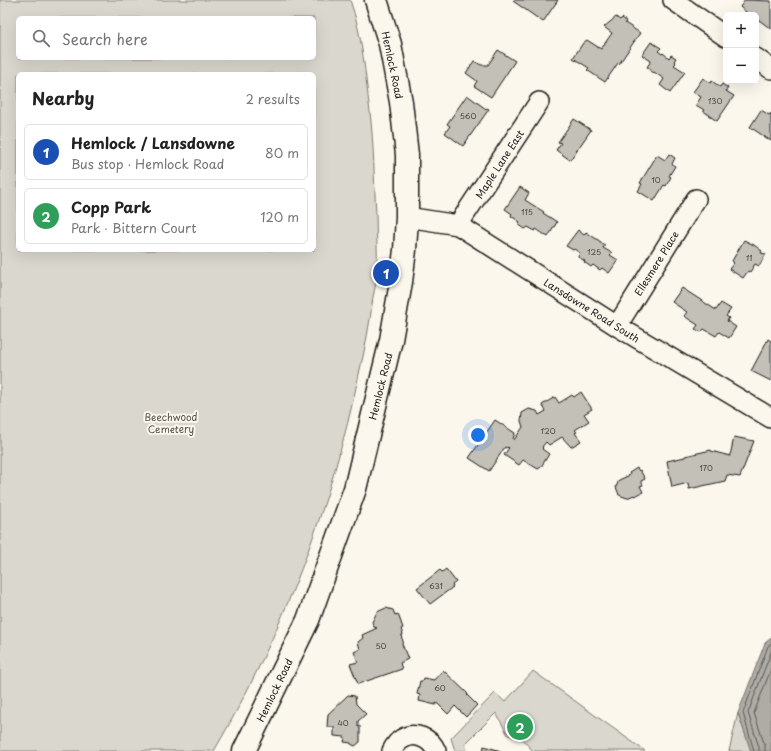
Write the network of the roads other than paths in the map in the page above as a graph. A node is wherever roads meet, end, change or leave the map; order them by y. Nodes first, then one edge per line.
1 (376, 0) edge
2 (673, 0) edge
3 (723, 35) edge
4 (759, 60) edge
5 (771, 69) edge
6 (539, 102) dead end
7 (696, 199) dead end
8 (407, 217) junction
9 (458, 225) junction
10 (617, 326) junction
11 (771, 418) edge
12 (244, 751) edge
13 (392, 751) edge
14 (436, 751) edge

1 - 8 main road, Hemlock Road
2 - 3 street
4 - 5 street
6 - 9 street, Maple Lane East
7 - 10 street, Ellesmere Place
8 - 9 street, Lansdowne Road South
8 - 12 main road, Hemlock Road
9 - 10 street, Lansdowne Road South
10 - 11 street, Lansdowne Road South
13 - 14 street

